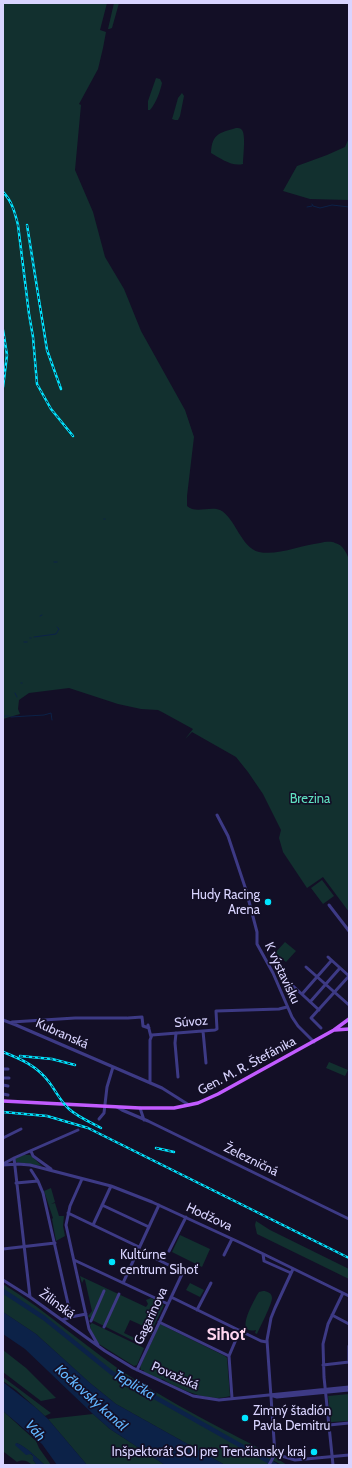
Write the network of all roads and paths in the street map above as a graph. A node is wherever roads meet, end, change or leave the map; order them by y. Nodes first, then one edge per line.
1 (217, 815) dead end
2 (329, 905) dead end
3 (349, 931) edge
4 (328, 957) dead end
5 (331, 961) junction
6 (306, 967) dead end
7 (340, 968) junction
8 (317, 976) junction
9 (349, 976) edge
10 (292, 985) dead end
11 (326, 985) junction
12 (334, 992) junction
13 (302, 994) junction
14 (310, 1002) junction
15 (349, 1005) edge
16 (288, 1007) junction
17 (319, 1010) junction
18 (349, 1019) edge
19 (3, 1020) edge
20 (10, 1022) junction
21 (349, 1023) edge
22 (321, 1028) dead end
23 (340, 1028) junction
24 (349, 1028) edge
25 (203, 1031) junction
26 (176, 1033) junction
27 (151, 1037) junction
28 (314, 1042) junction
29 (206, 1063) dead end
30 (113, 1067) junction
31 (3, 1069) edge
32 (8, 1069) dead end
33 (178, 1076) dead end
34 (3, 1078) edge
35 (9, 1078) dead end
36 (150, 1083) junction
37 (3, 1085) edge
38 (8, 1086) dead end
39 (3, 1094) edge
40 (8, 1095) dead end
41 (3, 1101) edge
42 (190, 1105) junction
43 (105, 1106) junction
44 (116, 1107) junction
45 (140, 1108) junction
46 (100, 1119) dead end
47 (144, 1120) junction
48 (21, 1129) dead end
49 (78, 1130) dead end
50 (3, 1138) edge
51 (31, 1151) junction
52 (14, 1158) junction
53 (3, 1164) edge
54 (14, 1164) junction
55 (31, 1170) dead end
56 (54, 1171) junction
57 (82, 1179) junction
58 (38, 1181) junction
59 (16, 1183) junction
60 (110, 1186) junction
61 (102, 1205) junction
62 (159, 1205) junction
63 (68, 1213) junction
64 (186, 1217) junction
65 (349, 1219) edge
66 (93, 1225) junction
67 (149, 1227) junction
68 (232, 1239) junction
69 (55, 1243) junction
70 (24, 1246) junction
71 (3, 1249) edge
72 (138, 1249) junction
73 (169, 1252) dead end
74 (224, 1254) dead end
75 (264, 1254) junction
76 (74, 1260) junction
77 (293, 1269) junction
78 (291, 1273) junction
79 (3, 1280) edge
80 (123, 1283) junction
81 (211, 1283) dead end
82 (104, 1291) dead end
83 (343, 1293) junction
84 (120, 1294) dead end
85 (349, 1296) edge
86 (30, 1297) junction
87 (171, 1297) junction
88 (168, 1304) junction
89 (198, 1310) junction
90 (86, 1314) junction
91 (332, 1315) junction
92 (71, 1316) junction
93 (62, 1320) junction
94 (91, 1321) dead end
95 (159, 1322) junction
96 (349, 1324) edge
97 (104, 1327) dead end
98 (89, 1329) junction
99 (240, 1330) junction
100 (86, 1338) junction
101 (267, 1342) junction
102 (98, 1346) junction
103 (349, 1346) edge
104 (229, 1356) junction
105 (349, 1361) edge
106 (323, 1365) junction
107 (137, 1370) junction
108 (349, 1387) edge
109 (349, 1390) edge
110 (325, 1391) junction
111 (270, 1395) junction
112 (232, 1398) junction
113 (349, 1423) edge
114 (329, 1425) junction
115 (275, 1454) junction
116 (349, 1455) edge
117 (332, 1457) junction
118 (269, 1465) edge
119 (333, 1465) edge

1 - 16 street, K výstavisku
2 - 3 street
4 - 5 street
5 - 7 street
5 - 8 street
6 - 8 street
7 - 9 street
7 - 11 street
8 - 11 street
8 - 13 street
9 - 12 street
10 - 13 street
11 - 12 street
11 - 14 street
12 - 15 street
12 - 17 street
13 - 14 street
14 - 17 street
16 - 25 street, Súvoz
16 - 28 street, K výstavisku
17 - 22 street
18 - 23 main road
19 - 20 street, Kubranská
20 - 27 street
20 - 30 street, Kubranská
21 - 23 main road
23 - 24 main road
23 - 28 main road, Gen. M. R. Štefánika
25 - 26 street, Súvoz
25 - 29 street
26 - 27 street, Súvoz
26 - 33 street
27 - 36 street
28 - 42 main road, Gen. M. R. Štefánika
30 - 36 street, Kubranská
30 - 43 street
31 - 32 street
34 - 35 street
36 - 42 street, Kubranská
37 - 38 street
39 - 40 street
41 - 43 main road, Gen. M. R. Štefánika
42 - 45 main road, Gen. M. R. Štefánika
43 - 44 main road, Gen. M. R. Štefánika
43 - 46 street
44 - 45 main road, Gen. M. R. Štefánika
44 - 47 street, Železničná
45 - 47 street
47 - 65 street, Železničná
48 - 50 street
49 - 51 street
51 - 52 street
51 - 56 street, Hodžova
52 - 53 street
52 - 54 street
53 - 54 street, Hodžova
54 - 56 street, Hodžova
54 - 59 street
55 - 58 street
56 - 57 street, Hodžova
57 - 60 street, Hodžova
57 - 63 street
58 - 59 street
58 - 69 street
59 - 70 street
60 - 61 street
60 - 62 street, Hodžova
61 - 66 street
61 - 67 street
62 - 64 street, Hodžova
62 - 67 street
63 - 66 street
63 - 76 street
64 - 68 street, Hodžova
64 - 73 street
66 - 72 street
67 - 72 street
68 - 74 street
68 - 75 street, Hodžova
69 - 70 street
69 - 92 street
70 - 71 street
70 - 86 street
72 - 80 street
72 - 87 street, Gagarinova
75 - 77 street, Hodžova
75 - 78 street
76 - 80 street
76 - 90 street
77 - 78 street
77 - 83 street, Hodžova
78 - 101 street
79 - 86 street, Žilinská
80 - 88 street
81 - 89 street
82 - 94 street
83 - 85 street, Hodžova
83 - 91 street
84 - 97 street
86 - 93 street, Žilinská
87 - 88 street, Gagarinova
87 - 89 street
88 - 95 street, Gagarinova
89 - 99 street
90 - 92 street
90 - 98 street
91 - 96 street
91 - 106 street
92 - 93 street
93 - 100 street, Žilinská
95 - 104 street
95 - 107 street, Gagarinova
98 - 100 street
98 - 102 street
99 - 101 street
99 - 104 street
100 - 102 street, Žilinská
101 - 111 street
102 - 107 street, Považská
103 - 105 street
104 - 112 street
105 - 106 street
106 - 110 street
107 - 112 street, Považská
108 - 110 street
109 - 110 street
110 - 111 street, Považská
110 - 114 street
111 - 112 street, Považská
111 - 115 street
113 - 114 street
114 - 117 street
115 - 117 street
115 - 118 street
116 - 117 street
117 - 119 street

